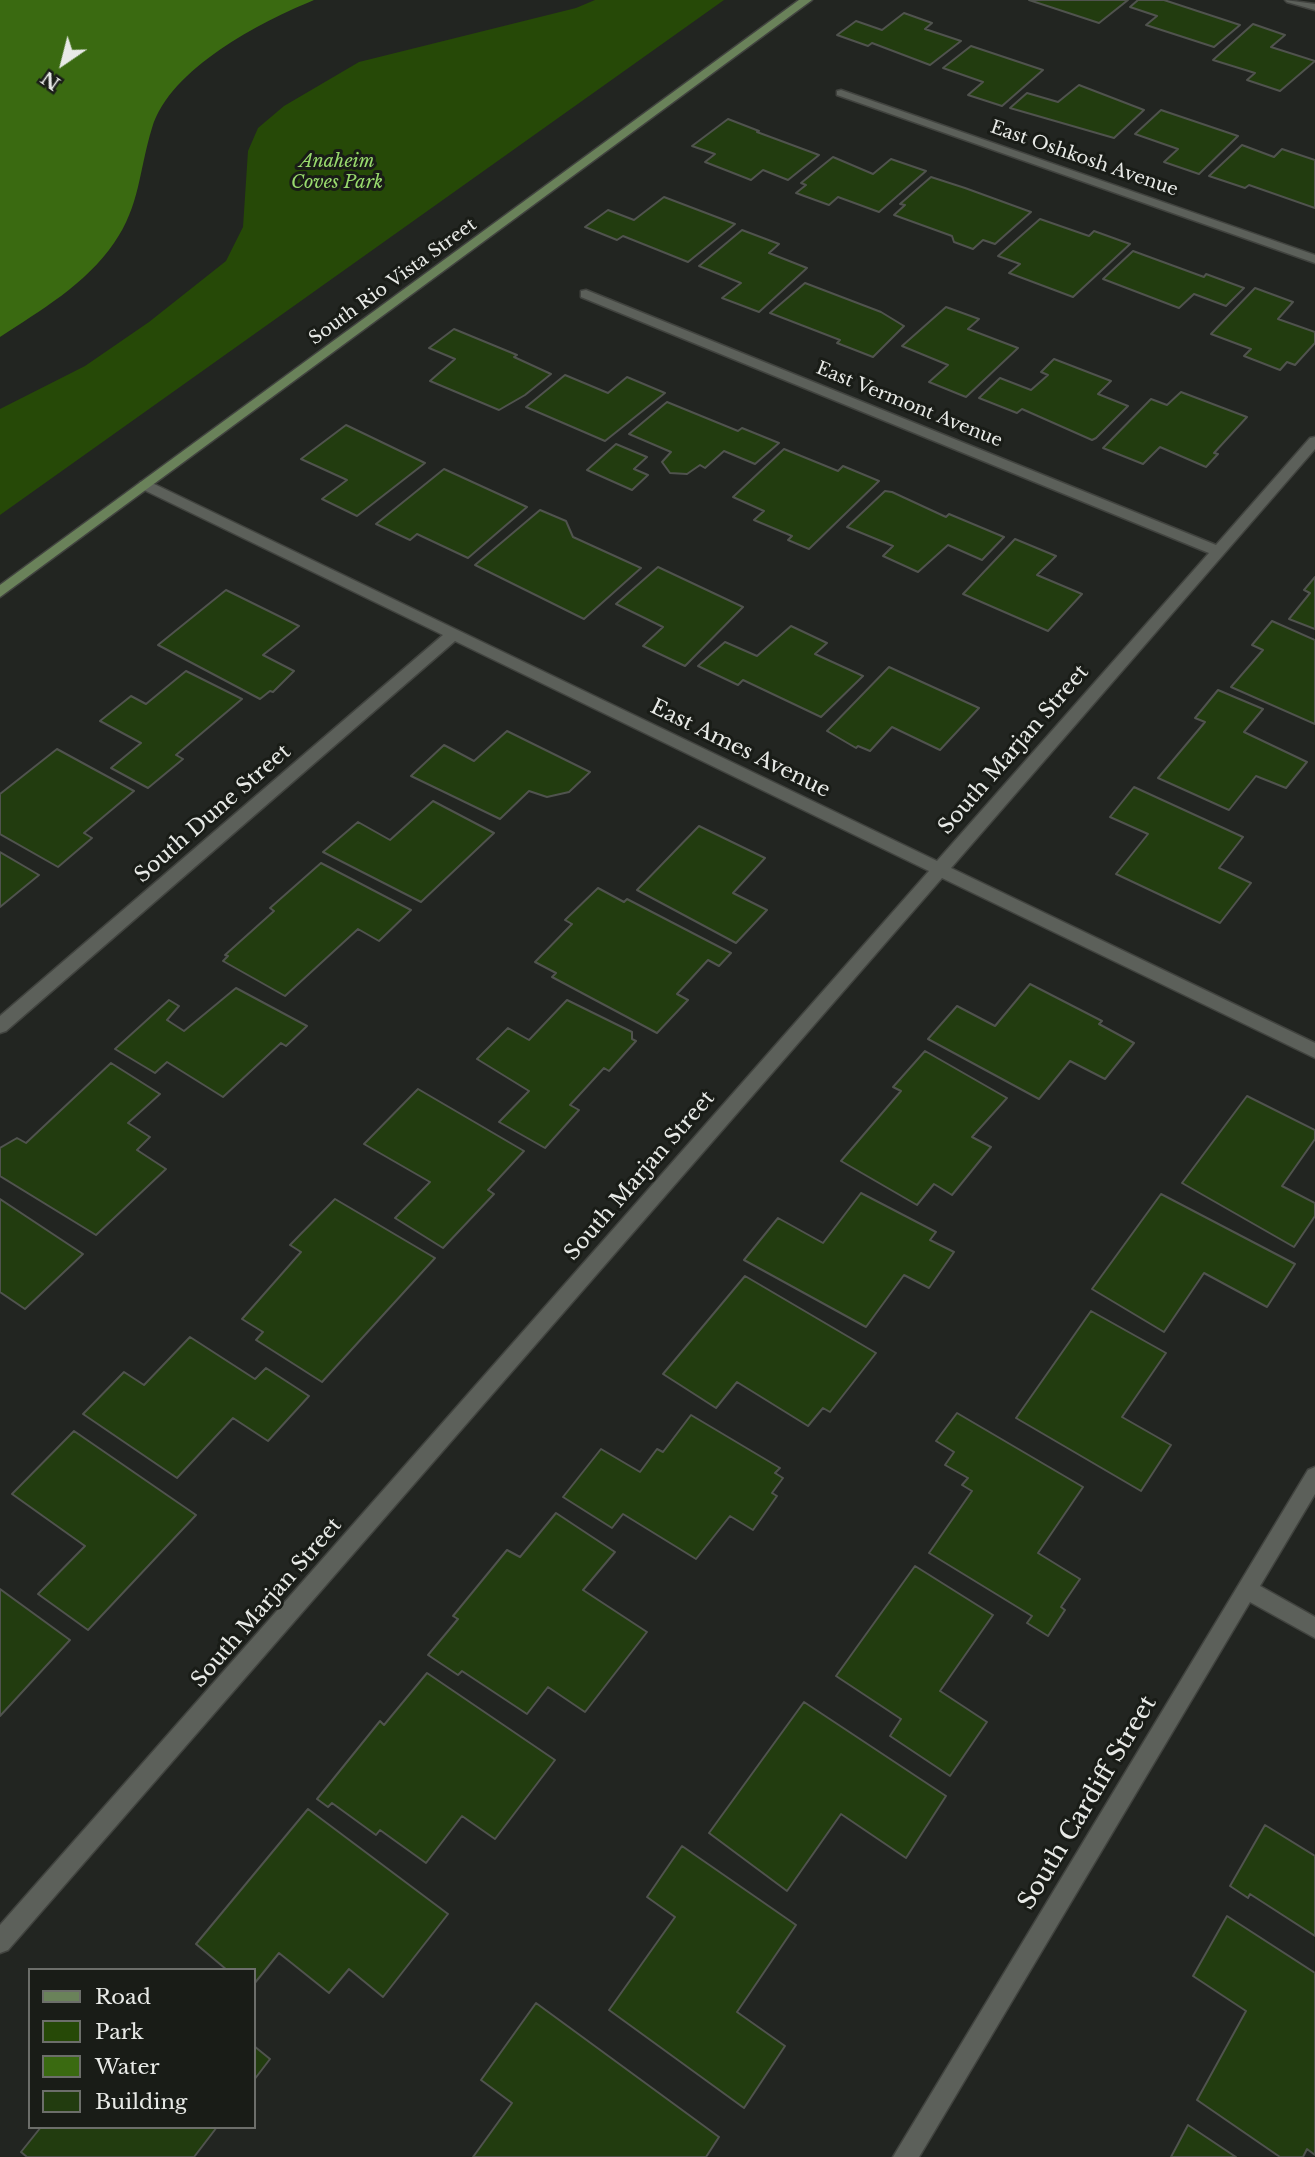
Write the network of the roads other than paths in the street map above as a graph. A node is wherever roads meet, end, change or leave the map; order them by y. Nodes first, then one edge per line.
1 (806, 0) edge
2 (1291, 0) edge
3 (1315, 7) edge
4 (841, 93) dead end
5 (1315, 259) edge
6 (586, 294) dead end
7 (1315, 441) edge
8 (145, 485) junction
9 (1218, 551) junction
10 (0, 592) edge
11 (454, 634) junction
12 (940, 869) junction
13 (0, 1026) edge
14 (1315, 1051) edge
15 (1315, 1476) edge
16 (1247, 1589) junction
17 (1315, 1628) edge
18 (0, 1942) edge
19 (905, 2157) edge

1 - 8 street, South Rio Vista Street
2 - 3 street
4 - 5 street, East Oshkosh Avenue
6 - 9 street, East Vermont Avenue
7 - 9 street, South Marjan Street
8 - 10 street, South Rio Vista Street
8 - 11 street, East Ames Avenue
9 - 12 street, South Marjan Street
11 - 12 street, East Ames Avenue
11 - 13 street, South Dune Street
12 - 14 street, East Ames Avenue
12 - 18 street, South Marjan Street
15 - 16 street, South Cardiff Street
16 - 17 street
16 - 19 street, South Cardiff Street

